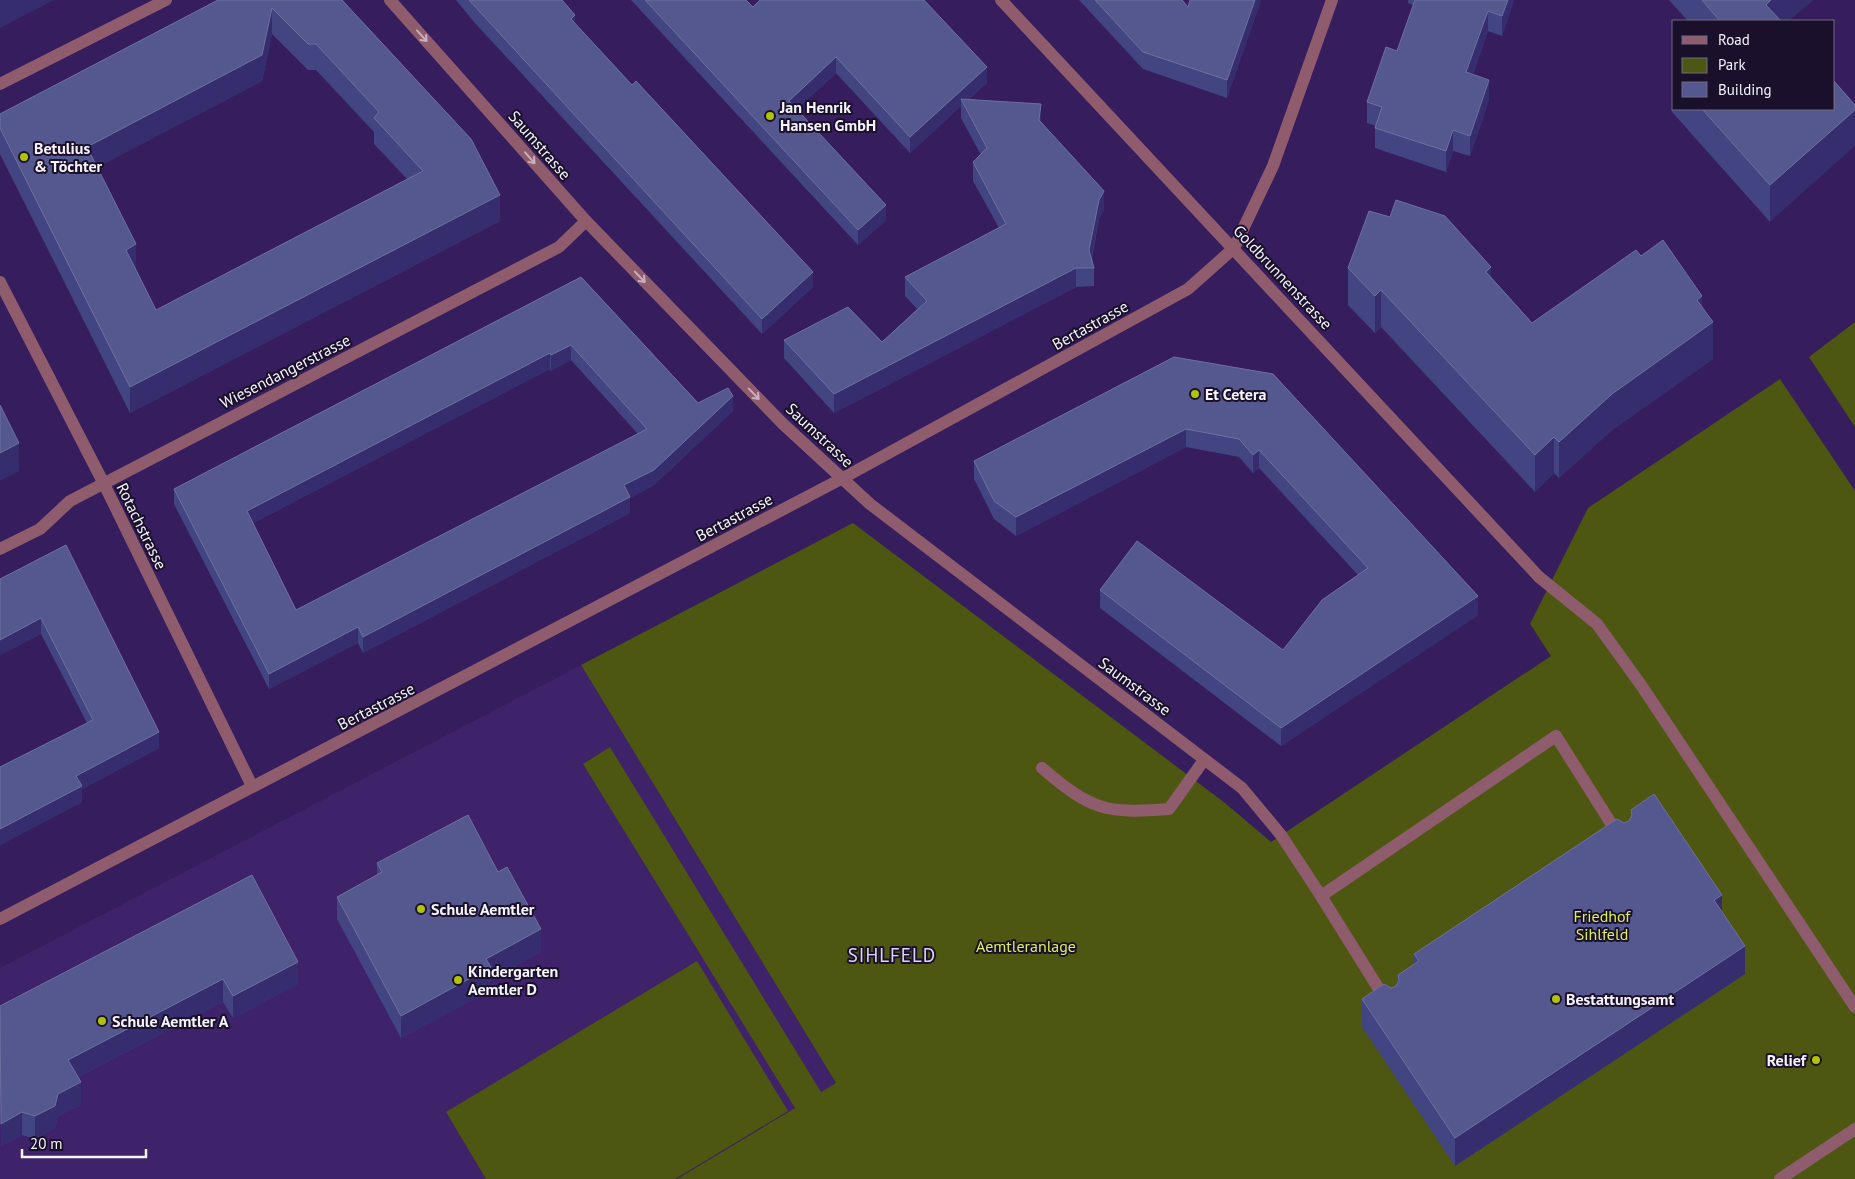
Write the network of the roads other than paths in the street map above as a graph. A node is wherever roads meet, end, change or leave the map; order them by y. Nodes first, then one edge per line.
1 (166, 0) edge
2 (390, 0) edge
3 (1001, 0) edge
4 (1332, 0) edge
5 (0, 84) edge
6 (586, 221) junction
7 (1234, 248) junction
8 (0, 282) edge
9 (843, 478) junction
10 (104, 484) junction
11 (0, 549) edge
12 (1204, 760) junction
13 (1042, 768) dead end
14 (252, 786) junction
15 (1624, 843) edge
16 (1321, 896) junction
17 (0, 919) edge
18 (1855, 1007) edge
19 (1391, 1008) edge
20 (1855, 1129) edge
21 (1780, 1179) edge

1 - 5 street
2 -> 6 street, Saumstrasse
3 - 7 street, Goldbrunnenstrasse
4 - 7 street, Bertastrasse
6 -> 9 street, Saumstrasse
6 - 10 street, Wiesendangerstrasse
7 - 9 street, Bertastrasse
7 - 18 street, Goldbrunnenstrasse
8 - 10 street, Rotachstrasse
9 - 12 street, Saumstrasse
9 - 14 street, Bertastrasse
10 - 11 street, Wiesendangerstrasse
10 - 14 street, Rotachstrasse
12 - 13 street
12 - 16 street, Saumstrasse
14 - 17 street, Bertastrasse
15 - 16 street
16 - 19 street, Saumstrasse
20 - 21 street

